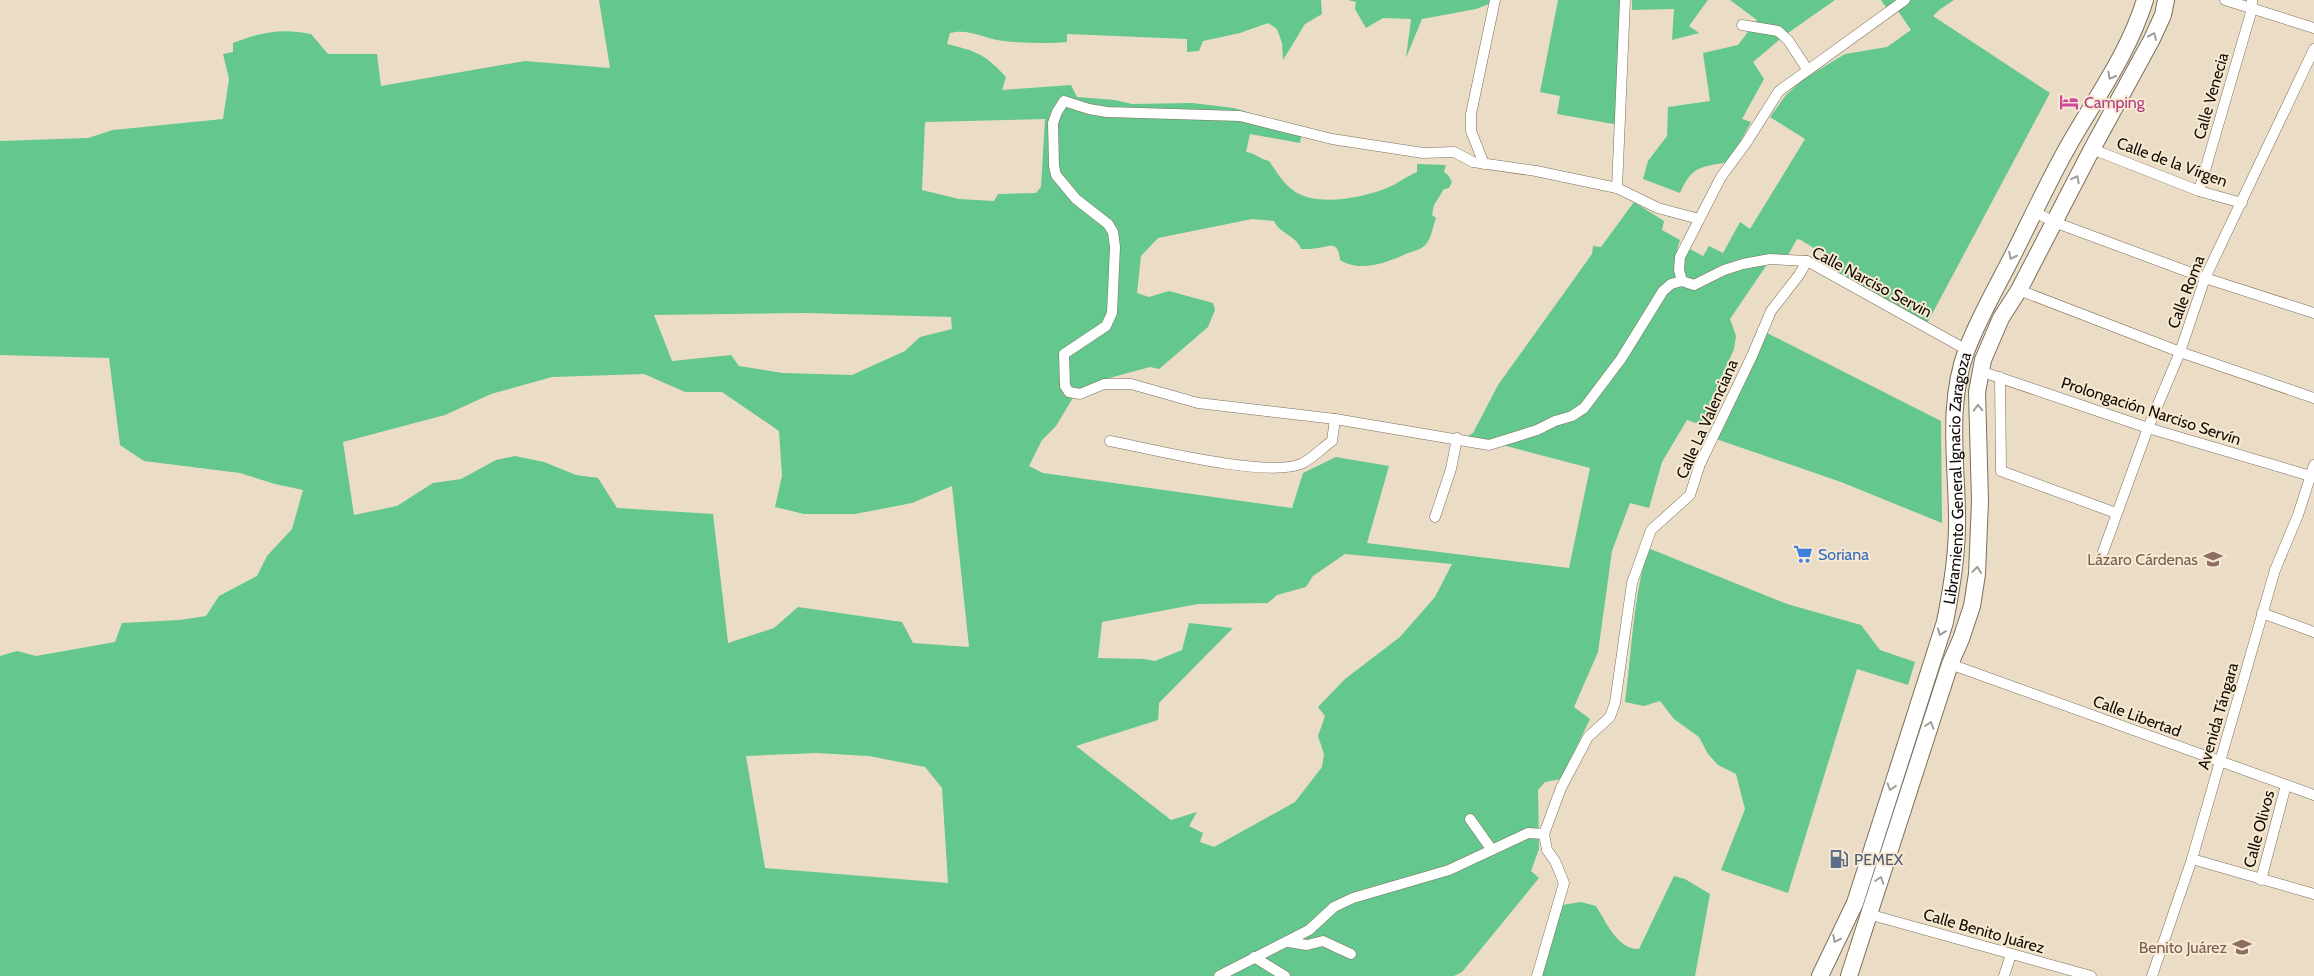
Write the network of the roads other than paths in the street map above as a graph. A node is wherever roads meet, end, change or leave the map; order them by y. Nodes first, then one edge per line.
1 (1495, 0) edge
2 (1625, 0) edge
3 (1906, 0) edge
4 (2145, 0) edge
5 (2166, 0) edge
6 (2225, 0) edge
7 (2252, 5) edge
8 (1742, 25) dead end
9 (2314, 28) edge
10 (2314, 49) edge
11 (1807, 69) junction
12 (2092, 149) junction
13 (1484, 164) junction
14 (1617, 188) junction
15 (2199, 190) junction
16 (2242, 203) junction
17 (2035, 212) junction
18 (1700, 219) junction
19 (2058, 224) junction
20 (1807, 261) junction
21 (2204, 278) junction
22 (1682, 281) junction
23 (2019, 290) junction
24 (2314, 313) edge
25 (1967, 350) junction
26 (2180, 352) junction
27 (1980, 371) junction
28 (2000, 377) junction
29 (2314, 398) edge
30 (1335, 419) junction
31 (2148, 428) junction
32 (1457, 438) junction
33 (1110, 441) dead end
34 (2314, 465) edge
35 (2312, 477) edge
36 (2116, 513) junction
37 (1435, 518) dead end
38 (2103, 552) dead end
39 (2262, 613) junction
40 (2314, 632) edge
41 (1950, 664) junction
42 (2220, 763) junction
43 (2286, 786) junction
44 (2314, 795) edge
45 (1470, 820) dead end
46 (1544, 834) junction
47 (1492, 850) junction
48 (2192, 859) junction
49 (2261, 880) junction
50 (2314, 894) edge
51 (1868, 914) junction
52 (1288, 942) junction
53 (1351, 954) dead end
54 (2011, 954) junction
55 (1254, 957) junction
56 (1819, 973) edge
57 (2077, 974) edge
58 (1219, 976) edge
59 (1285, 976) edge
60 (1537, 976) edge
61 (1849, 976) edge
62 (2004, 976) edge
63 (2091, 976) edge
64 (2152, 976) edge

1 - 13 street
2 - 14 street
3 - 11 street
4 -> 17 main road, Libramiento General Ignacio Zaragoza
12 -> 5 main road, Libramiento General Ignacio Zaragoza
6 - 7 street
7 - 9 street
7 - 15 street, Calle Venecia
8 - 11 street
10 - 16 street, Calle Roma
11 - 18 street
12 - 15 street, Calle de la Vírgen
19 -> 12 main road, Libramiento General Ignacio Zaragoza
13 - 14 street
13 - 30 street
14 - 18 street
15 - 16 street, Calle de la Vírgen
16 - 21 street, Calle Roma
17 - 19 street
17 -> 25 main road, Libramiento General Ignacio Zaragoza
18 - 22 street
19 - 21 street
19 - 23 main road, Libramiento General Ignacio Zaragoza
20 - 22 street, Calle Narciso Servin
20 - 25 street, Calle Narciso Servin
20 - 46 street, Calle La Valenciana
21 - 24 street
21 - 26 street, Calle Roma
22 - 32 street
23 - 26 street
23 - 27 main road, Libramiento General Ignacio Zaragoza
25 -> 56 main road, Libramiento General Ignacio Zaragoza
26 - 29 street
26 - 31 street, Calle Roma
27 - 28 street, Prolongación Narciso Servín
41 -> 27 main road, Libramiento General Ignacio Zaragoza
28 - 31 street, Prolongación Narciso Servín
28 - 36 street
30 - 32 street
30 - 33 street
31 - 35 street, Prolongación Narciso Servín
31 - 36 street, Calle Roma
32 - 37 street
34 - 35 street, Avenida Tángara
35 - 39 street, Avenida Tángara
36 - 38 street, Calle Roma
39 - 40 street
39 - 42 street, Avenida Tángara
41 - 42 street, Calle Libertad
51 -> 41 main road, Libramiento General Ignacio Zaragoza
42 - 43 street, Calle Libertad
42 - 48 street, Avenida Tángara
43 - 44 street, Calle Libertad
43 - 49 street, Calle Olivos
45 - 47 street
46 - 47 street
46 - 60 street
47 - 52 street
48 - 49 street
48 - 64 street, Avenida Tángara
49 - 50 street
51 - 54 street, Calle Benito Juárez
51 - 61 main road, Libramiento General Ignacio Zaragoza
52 - 53 street
52 - 55 street
54 - 57 street, Calle Benito Juárez
54 - 62 street
55 - 58 street
55 - 59 street
57 - 63 street, Calle Benito Juárez

